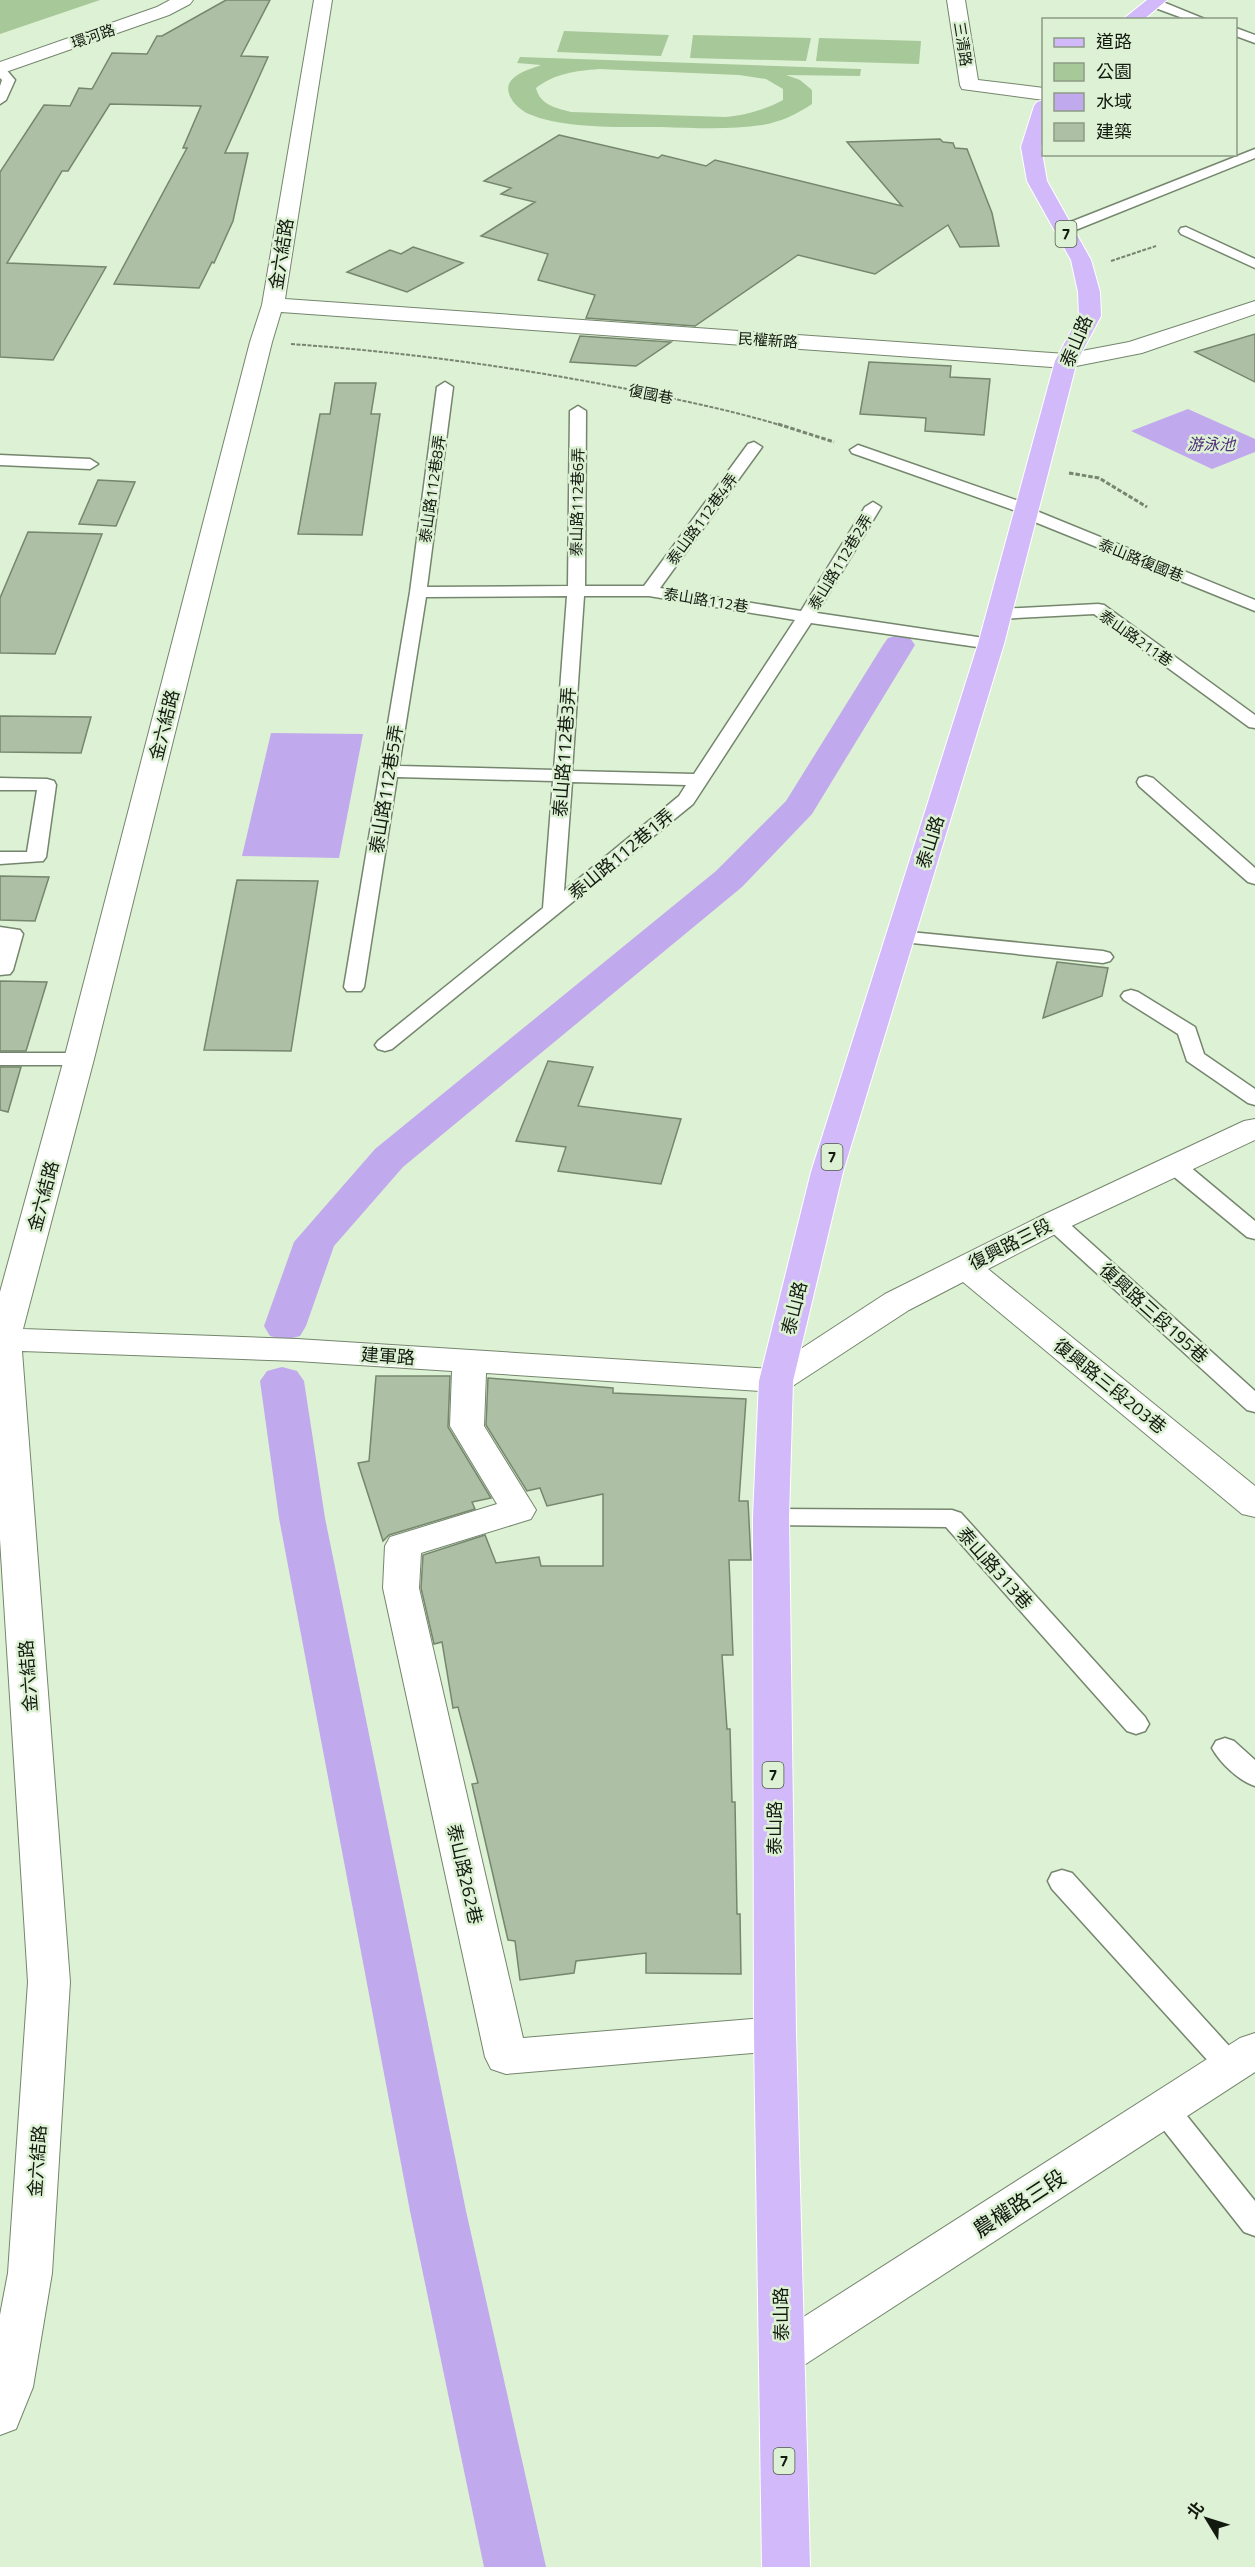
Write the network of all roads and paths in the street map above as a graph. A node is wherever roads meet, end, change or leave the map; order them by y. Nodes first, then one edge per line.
1 (184, 0) edge
2 (323, 0) edge
3 (956, 0) edge
4 (1156, 1) edge
5 (1134, 18) edge
6 (1196, 18) edge
7 (1237, 32) edge
8 (1255, 39) edge
9 (0, 69) edge
10 (1042, 94) edge
11 (0, 100) edge
12 (1042, 112) edge
13 (1255, 153) edge
14 (1063, 230) junction
15 (1186, 231) dead end
16 (1156, 246) dead end
17 (1255, 264) edge
18 (1083, 270) junction
19 (273, 305) junction
20 (1255, 307) edge
21 (261, 342) junction
22 (1066, 361) junction
23 (445, 387) dead end
24 (578, 411) dead end
25 (754, 447) dead end
26 (858, 450) joint
27 (0, 460) edge
28 (90, 464) dead end
29 (1038, 467) junction
30 (873, 507) dead end
31 (1147, 507) dead end
32 (1027, 511) junction
33 (650, 591) junction
34 (418, 592) junction
35 (576, 593) junction
36 (1255, 606) edge
37 (999, 614) junction
38 (806, 617) junction
39 (991, 644) junction
40 (1255, 723) edge
41 (389, 771) junction
42 (562, 776) junction
43 (699, 780) junction
44 (1146, 782) dead end
45 (0, 784) edge
46 (0, 858) edge
47 (1255, 878) edge
48 (553, 910) junction
49 (0, 933) edge
50 (900, 937) junction
51 (1103, 957) dead end
52 (2, 970) edge
53 (354, 987) dead end
54 (0, 990) edge
55 (1131, 996) dead end
56 (385, 1045) dead end
57 (0, 1059) edge
58 (79, 1059) junction
59 (1255, 1099) edge
60 (1255, 1128) edge
61 (1175, 1166) junction
62 (1054, 1222) junction
63 (1255, 1232) edge
64 (965, 1267) junction
65 (2, 1339) edge
66 (469, 1361) junction
67 (776, 1382) junction
68 (1255, 1404) edge
69 (1255, 1505) edge
70 (771, 1517) junction
71 (1136, 1724) dead end
72 (1225, 1748) dead end
73 (1255, 1776) edge
74 (1062, 1881) dead end
75 (775, 2034) junction
76 (1243, 2058) edge
77 (1165, 2110) junction
78 (1255, 2223) edge
79 (782, 2355) junction
80 (0, 2414) edge
81 (786, 2567) edge

1 - 9 street, 環河路
2 - 19 street, 金六結路
3 - 10 street, 三清路
4 - 5 main road
4 - 6 lane
7 - 8 lane
9 - 11 lane
12 - 14 main road, 泰山路 / 7
13 - 14 lane
14 - 18 main road, 泰山路 / 7
15 - 17 lane
16 - 18 path
18 - 22 main road, 泰山路 / 7
19 - 21 street, 金六結路
19 - 22 street, 民權新路
20 - 22 street, 民權新路
21 - 26 path, 復國巷
21 - 58 street, 金六結路
22 - 29 main road, 泰山路 / 7
23 - 34 lane, 泰山路112巷8弄
24 - 35 lane, 泰山路112巷6弄
25 - 33 lane, 泰山路112巷4弄
26 - 32 lane
27 - 28 lane
29 - 31 path
29 - 32 main road, 泰山路 / 7
30 - 38 lane, 泰山路112巷2弄
32 - 36 lane, 泰山路復國巷
32 - 37 main road, 泰山路 / 7
33 - 35 lane, 泰山路112巷
33 - 38 lane, 泰山路112巷
34 - 35 lane, 泰山路112巷
34 - 41 lane, 泰山路112巷5弄
35 - 42 lane, 泰山路112巷3弄
37 - 39 main road, 泰山路 / 7
37 - 40 lane, 泰山路211巷
38 - 39 lane, 泰山路112巷
38 - 43 lane, 泰山路112巷1弄
39 - 50 main road, 泰山路 / 7
41 - 42 lane
41 - 53 lane, 泰山路112巷5弄
42 - 43 lane
42 - 48 lane, 泰山路112巷3弄
43 - 48 lane, 泰山路112巷1弄
44 - 47 lane
45 - 46 lane
48 - 56 lane, 泰山路112巷1弄
49 - 52 lane
50 - 51 lane
50 - 67 main road, 泰山路 / 7
52 - 54 lane
55 - 59 lane
57 - 58 lane
58 - 65 street, 金六結路
60 - 61 street, 復興路三段
61 - 62 street, 復興路三段
61 - 63 lane
62 - 64 street, 復興路三段
62 - 68 lane, 復興路三段195巷
64 - 67 street, 復興路三段
64 - 69 street, 復興路三段203巷
65 - 66 street, 建軍路
65 - 80 street, 金六結路
66 - 67 street, 建軍路
66 - 75 street, 泰山路262巷
67 - 70 main road, 泰山路 / 7
70 - 71 lane, 泰山路313巷
70 - 75 main road, 泰山路 / 7
72 - 73 lane
74 - 76 lane
75 - 79 main road, 泰山路 / 7
76 - 77 street, 農權路三段
77 - 78 lane
77 - 79 street, 農權路三段
79 - 81 main road, 泰山路 / 7

